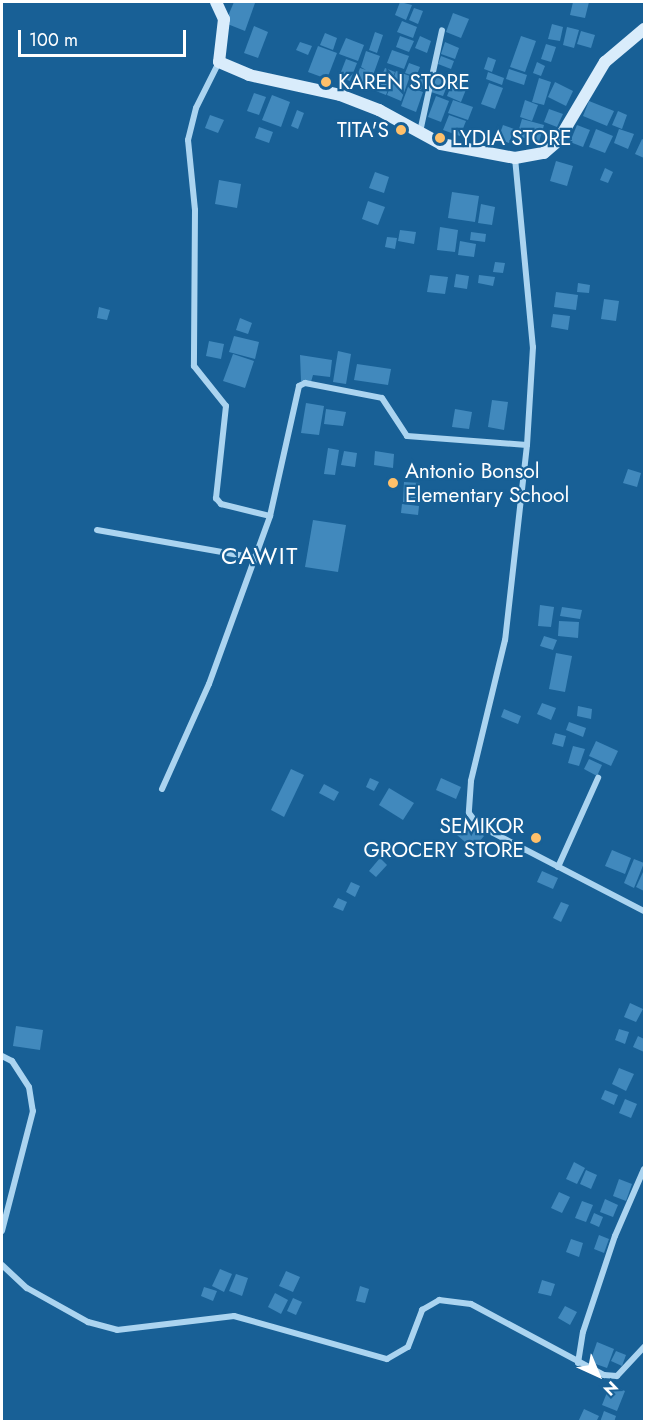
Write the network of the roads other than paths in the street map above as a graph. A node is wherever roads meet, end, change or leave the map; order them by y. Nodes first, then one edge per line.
1 (216, 2) edge
2 (645, 29) edge
3 (442, 30) dead end
4 (219, 62) junction
5 (420, 133) junction
6 (515, 158) junction
7 (527, 445) junction
8 (270, 516) junction
9 (97, 530) dead end
10 (255, 558) junction
11 (598, 778) dead end
12 (162, 789) dead end
13 (558, 867) junction
14 (645, 911) edge
15 (2, 1056) edge
16 (645, 1169) edge
17 (2, 1231) edge
18 (2, 1264) edge
19 (645, 1347) edge
20 (578, 1363) junction

1 - 4 street
2 - 6 street
3 - 5 street
4 - 5 street
4 - 8 street
5 - 6 street
6 - 7 street
7 - 8 street
7 - 13 street
8 - 10 street
9 - 10 street
10 - 12 street
11 - 13 street
13 - 14 street
15 - 17 street
16 - 20 street
18 - 20 street
19 - 20 street

